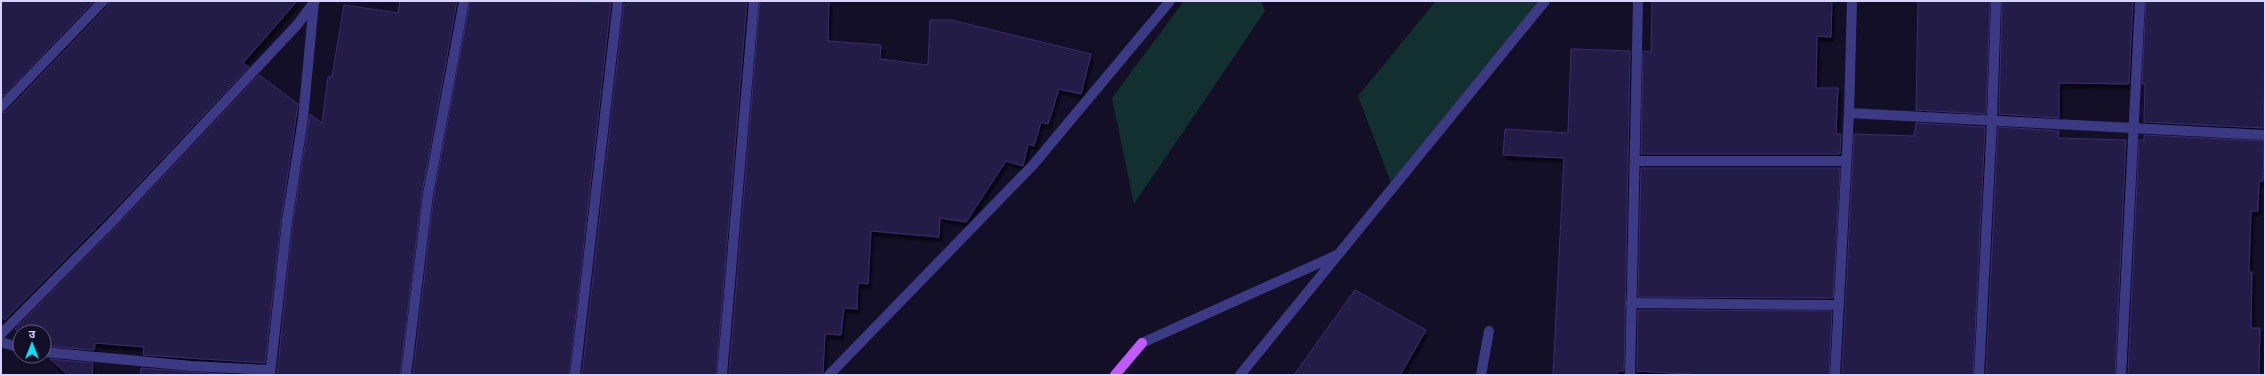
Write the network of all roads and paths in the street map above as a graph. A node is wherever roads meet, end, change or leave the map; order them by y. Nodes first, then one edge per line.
1 (103, 1) edge
2 (464, 1) edge
3 (618, 1) edge
4 (754, 1) edge
5 (1169, 1) edge
6 (1545, 1) edge
7 (1638, 1) edge
8 (1852, 1) edge
9 (1996, 1) edge
10 (2140, 1) edge
11 (314, 2) edge
12 (1, 107) edge
13 (1849, 113) junction
14 (1992, 120) junction
15 (2134, 128) junction
16 (2265, 135) edge
17 (1635, 161) junction
18 (1846, 161) junction
19 (1339, 254) junction
20 (1631, 303) junction
21 (1839, 305) junction
22 (1489, 331) dead end
23 (1, 334) edge
24 (1, 342) edge
25 (1142, 343) joint
26 (12, 345) edge
27 (52, 353) edge
28 (270, 373) edge
29 (406, 375) edge
30 (575, 375) edge
31 (722, 375) edge
32 (829, 375) edge
33 (1115, 375) edge
34 (1240, 375) edge
35 (1481, 375) edge
36 (1630, 375) edge
37 (1835, 375) edge
38 (1979, 375) edge
39 (2121, 375) edge

1 - 12 street
2 - 29 street
3 - 30 street
4 - 31 street
5 - 32 street
6 - 19 street
7 - 17 street
8 - 13 street
9 - 14 street
10 - 15 street
11 - 23 street
11 - 28 street
13 - 14 street
13 - 18 street
14 - 15 street
14 - 38 street
15 - 16 street
15 - 39 street
17 - 18 street
17 - 20 street
18 - 21 street
19 - 25 street
19 - 34 street
20 - 21 street
20 - 36 street
21 - 37 street
22 - 35 street
24 - 26 street
25 - 33 main road
27 - 28 street

